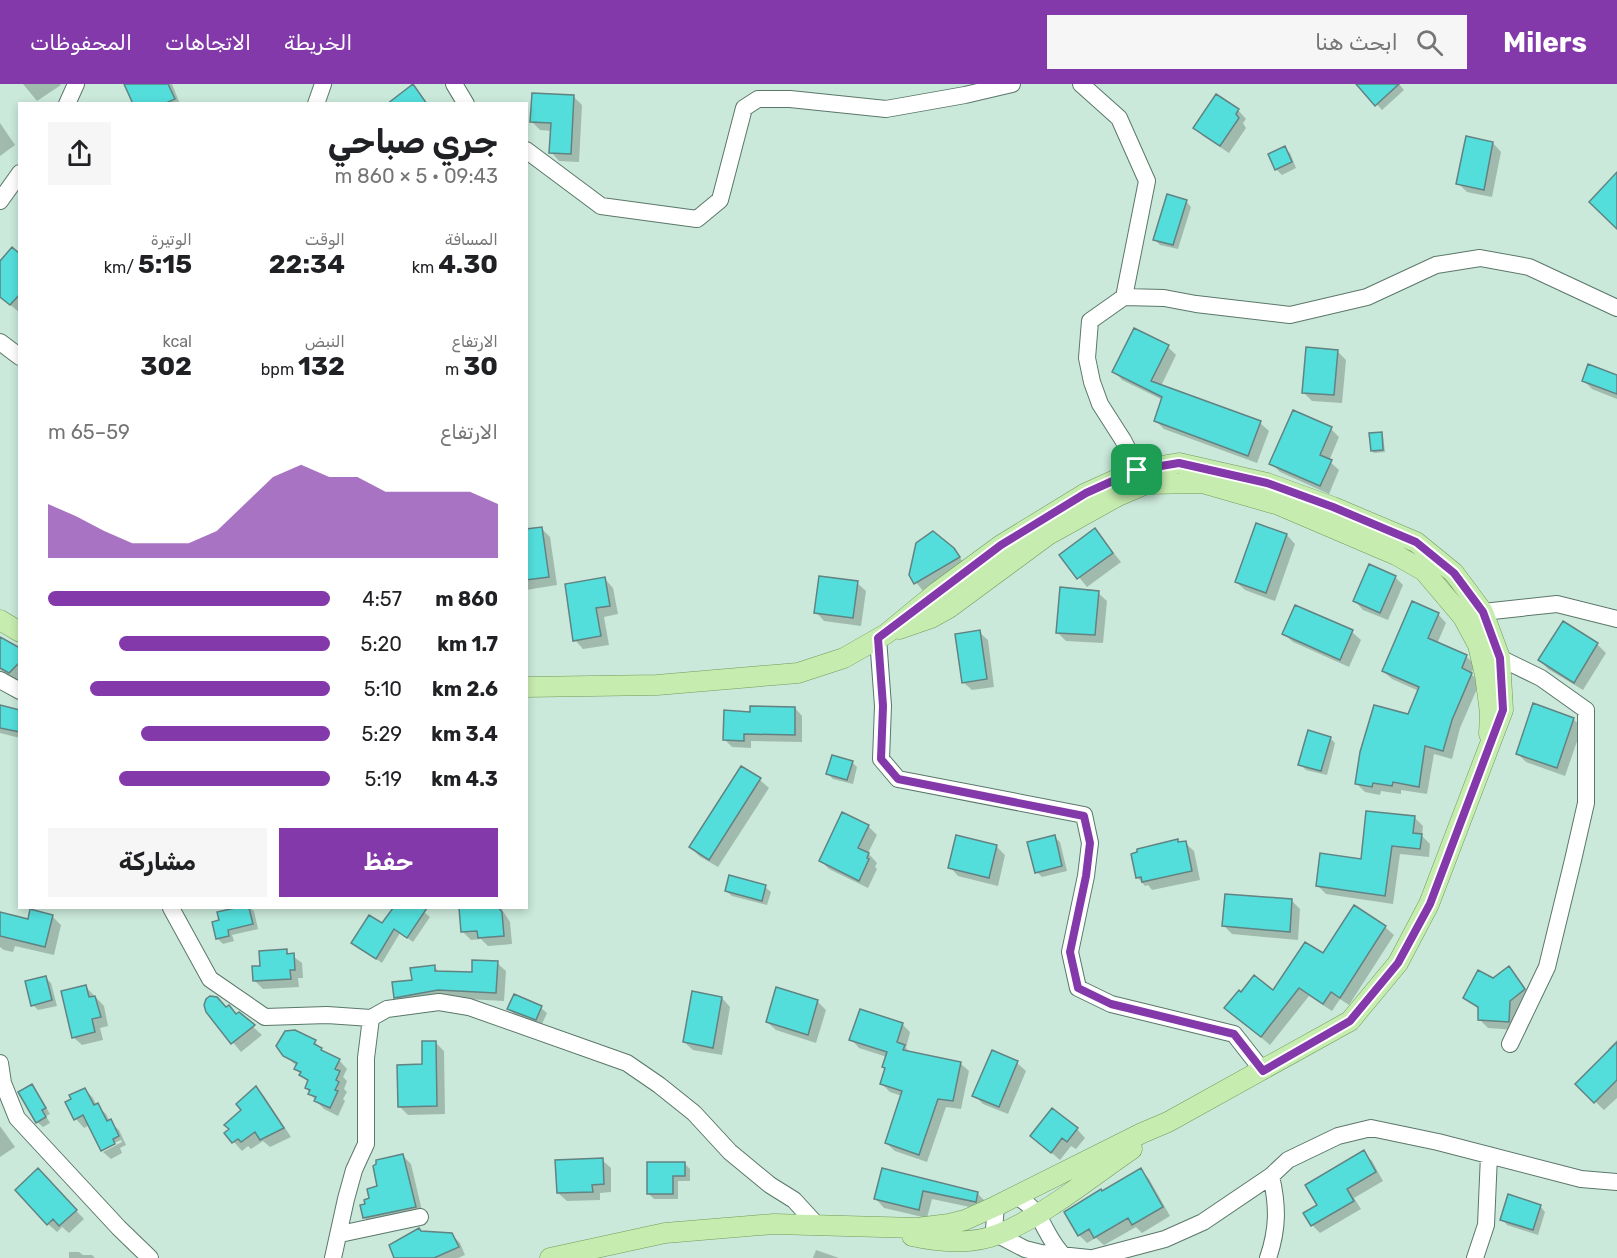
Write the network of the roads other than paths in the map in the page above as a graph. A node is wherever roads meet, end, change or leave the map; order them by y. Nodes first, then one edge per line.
1 (76, 84) edge
2 (324, 84) edge
3 (454, 84) edge
4 (1012, 84) edge
5 (1081, 84) edge
6 (68, 102) edge
7 (317, 102) edge
8 (465, 102) edge
9 (528, 151) edge
10 (18, 176) edge
11 (0, 201) edge
12 (1124, 297) junction
13 (1617, 308) edge
14 (0, 342) edge
15 (18, 356) edge
16 (1142, 477) junction
17 (1483, 612) junction
18 (1617, 619) edge
19 (0, 620) edge
20 (18, 631) edge
21 (882, 636) junction
22 (1500, 658) junction
23 (0, 680) edge
24 (528, 687) edge
25 (18, 689) edge
26 (1488, 752) junction
27 (172, 909) edge
28 (371, 1017) junction
29 (1510, 1044) dead end
30 (0, 1063) edge
31 (1263, 1071) junction
32 (1168, 1122) junction
33 (1490, 1155) junction
34 (1271, 1176) junction
35 (1617, 1182) edge
36 (1016, 1196) junction
37 (996, 1206) junction
38 (1038, 1214) junction
39 (420, 1217) dead end
40 (816, 1224) junction
41 (865, 1227) junction
42 (340, 1234) junction
43 (998, 1235) junction
44 (1065, 1257) edge
45 (150, 1258) edge
46 (333, 1258) edge
47 (550, 1258) edge
48 (1091, 1258) edge
49 (1268, 1258) edge
50 (1475, 1258) edge

1 - 6 street
2 - 7 street
3 - 8 street
4 - 9 street
5 - 12 street
10 - 11 street
12 - 13 street
12 - 16 street
14 - 15 street
16 - 17 main road
16 - 21 main road
16 - 26 main road
17 - 18 street
17 - 22 main road
19 - 20 main road
21 - 24 main road
21 - 31 street
22 - 26 main road
22 - 29 street
23 - 25 street
26 - 31 main road
27 - 28 street
28 - 40 street
28 - 42 street
30 - 45 street
31 - 32 main road
32 - 36 main road
32 - 38 main road
33 - 34 street
33 - 35 street
33 - 50 street
34 - 48 street
34 - 49 street
36 - 37 main road
36 - 38 street
37 - 41 main road
37 - 43 street
38 - 43 main road
38 - 44 street
39 - 42 street
40 - 41 main road
40 - 47 main road
41 - 43 main road
42 - 46 street
43 - 44 street
44 - 48 street

